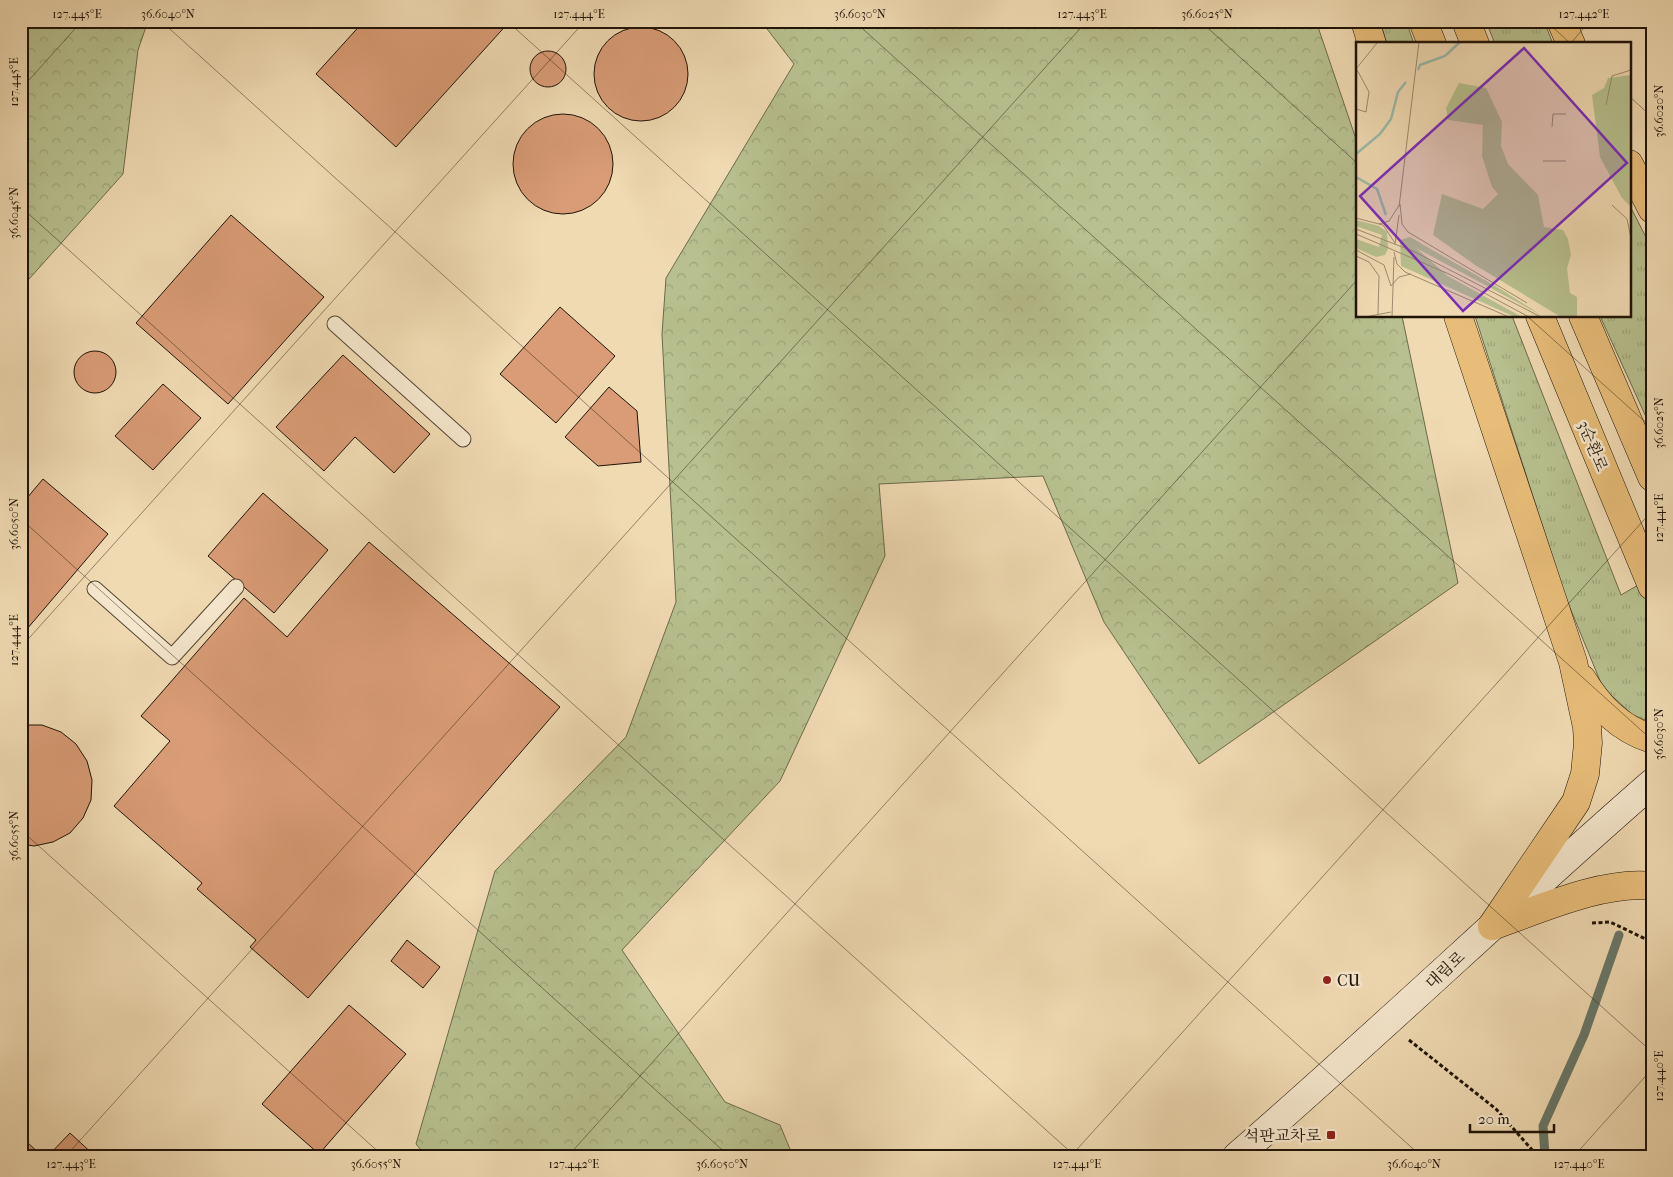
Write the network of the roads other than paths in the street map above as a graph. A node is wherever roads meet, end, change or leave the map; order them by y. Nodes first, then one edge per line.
1 (1365, 21) edge
2 (1423, 21) edge
3 (1466, 21) edge
4 (1561, 21) edge
5 (1371, 42) edge
6 (1431, 42) edge
7 (1473, 42) edge
8 (1570, 42) edge
9 (1630, 166) edge
10 (1652, 209) edge
11 (1459, 318) edge
12 (1541, 318) edge
13 (1584, 318) edge
14 (335, 324) dead end
15 (463, 439) dead end
16 (1652, 477) edge
17 (1649, 581) edge
18 (236, 587) dead end
19 (95, 589) dead end
20 (1574, 662) junction
21 (1652, 739) edge
22 (1652, 783) edge
23 (1652, 886) edge
24 (1492, 926) junction
25 (1237, 1156) edge

1 - 5 highway
2 - 6 highway
3 - 7 highway
4 - 8 highway
9 - 10 highway
11 - 20 highway
12 - 17 highway, 3순환로
13 - 16 highway
14 - 15 lane
18 - 19 lane
20 - 21 highway
20 - 24 highway
22 - 24 street, 대림로
23 - 24 highway
24 - 25 street, 대림로

